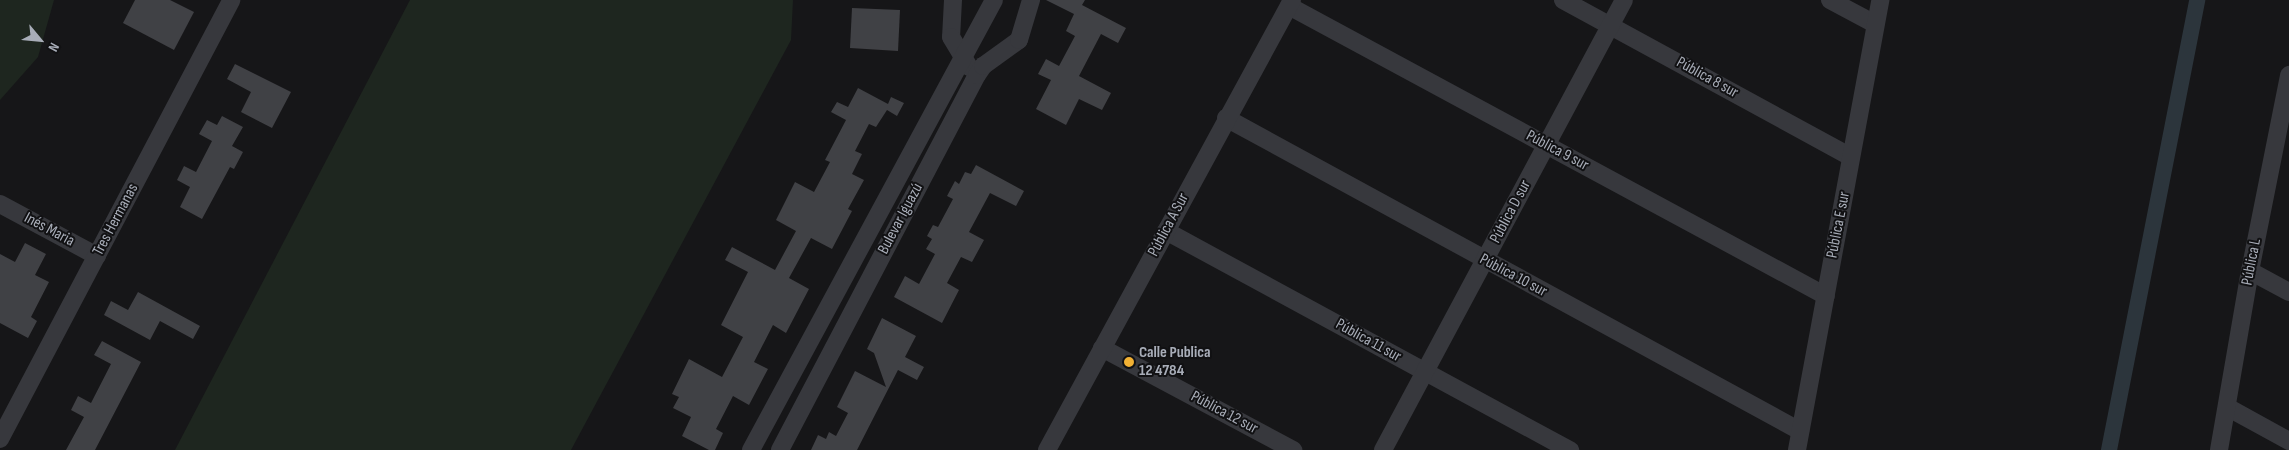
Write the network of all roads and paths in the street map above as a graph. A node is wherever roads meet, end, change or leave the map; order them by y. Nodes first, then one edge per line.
1 (231, 0) edge
2 (953, 0) edge
3 (994, 0) edge
4 (1031, 0) edge
5 (1563, 0) edge
6 (1624, 0) edge
7 (1830, 0) edge
8 (1880, 0) edge
9 (1290, 3) edge
10 (1875, 24) junction
11 (1610, 25) junction
12 (963, 60) junction
13 (977, 75) junction
14 (2289, 75) edge
15 (1226, 118) junction
16 (2283, 139) edge
17 (1546, 146) junction
18 (1851, 157) junction
19 (0, 204) edge
20 (1166, 231) junction
21 (97, 256) junction
22 (1485, 260) junction
23 (2250, 271) junction
24 (2289, 292) edge
25 (1826, 296) junction
26 (1102, 348) junction
27 (1424, 372) junction
28 (786, 386) junction
29 (808, 397) junction
30 (2227, 407) junction
31 (1800, 431) junction
32 (0, 440) edge
33 (2289, 441) edge
34 (751, 450) edge
35 (780, 450) edge
36 (1047, 450) edge
37 (1293, 450) edge
38 (1383, 450) edge
39 (1570, 450) edge
40 (1797, 450) edge
41 (2219, 450) edge

1 - 21 street, Tres Hermanas
2 - 12 street
3 - 12 street, Bulevar Iguazú
4 - 13 street, Bulevar Iguazú
5 - 11 street, Pública 8 sur
6 - 11 street, Pública D sur
7 - 10 street
8 - 10 street, Pública E sur
9 - 15 street, Pública A Sur
9 - 17 street, Pública 9 sur
10 - 18 street, Pública E sur
11 - 17 street, Pública D sur
11 - 18 street, Pública 8 sur
12 - 13 street
12 - 28 street, Bulevar Iguazú
13 - 29 street, Bulevar Iguazú
14 - 16 street, Pública L
15 - 20 street, Pública A Sur
15 - 22 street, Pública 10 sur
16 - 23 street, Pública L
17 - 22 street, Pública D sur
17 - 25 street, Pública 9 sur
18 - 25 street, Pública E sur
19 - 21 street, Inés Maria
20 - 26 street, Pública A Sur
20 - 27 street, Pública 11 sur
21 - 32 street, Tres Hermanas
22 - 27 street, Pública D sur
22 - 31 street, Pública 10 sur
23 - 24 street
23 - 30 street, Pública L
25 - 31 street, Pública E sur
26 - 36 street, Pública A Sur
26 - 37 street, Pública 12 sur
27 - 38 street, Pública D sur
27 - 39 street, Pública 11 sur
28 - 29 street
28 - 34 street, Bulevar Iguazú
29 - 35 street, Bulevar Iguazú
30 - 33 street
30 - 41 street, Pública L
31 - 40 street, Pública E sur

